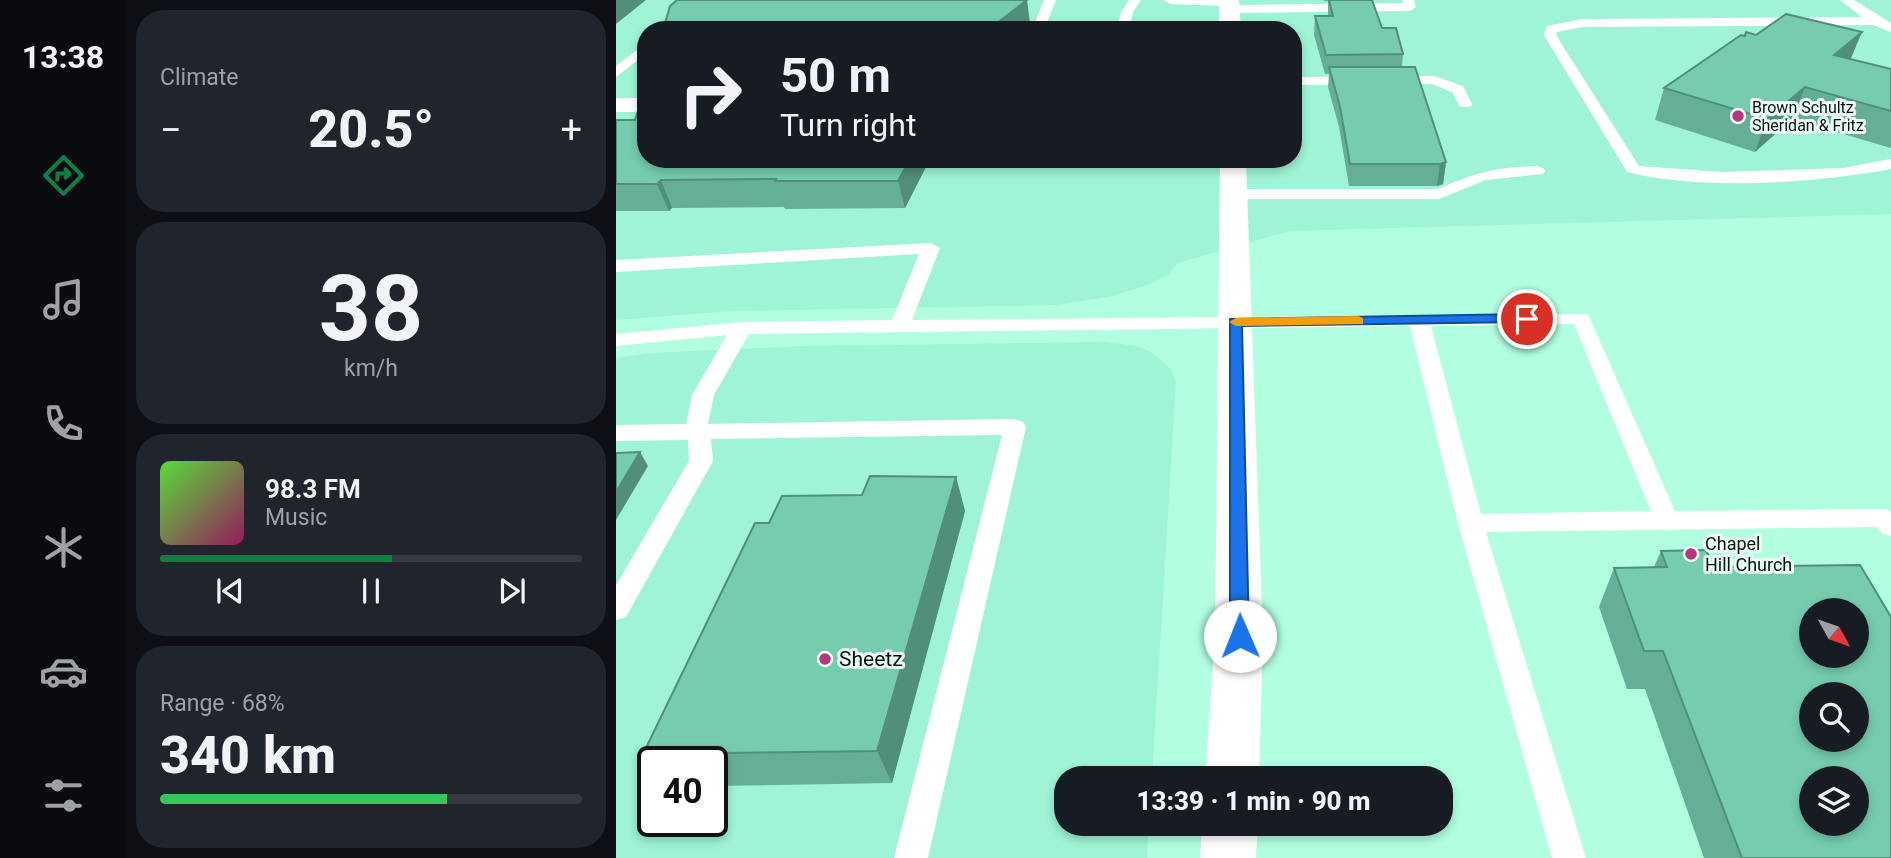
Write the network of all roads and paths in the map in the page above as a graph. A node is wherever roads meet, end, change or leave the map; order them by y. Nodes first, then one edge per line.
1 (1050, 0) edge
2 (1135, 0) edge
3 (1170, 0) edge
4 (1408, 0) edge
5 (1847, 1) edge
6 (1229, 10) edge
7 (1042, 21) edge
8 (1124, 21) edge
9 (1875, 21) junction
10 (1891, 28) edge
11 (637, 55) edge
12 (616, 73) edge
13 (1302, 80) edge
14 (1465, 104) dead end
15 (616, 105) edge
16 (637, 105) edge
17 (1891, 164) edge
18 (1233, 168) edge
19 (1536, 171) dead end
20 (1234, 194) junction
21 (616, 266) edge
22 (1419, 320) junction
23 (1235, 322) junction
24 (900, 325) junction
25 (742, 328) junction
26 (616, 340) edge
27 (697, 432) junction
28 (616, 433) edge
29 (1667, 520) junction
30 (1471, 523) junction
31 (1891, 527) edge
32 (616, 609) edge
33 (1233, 766) edge
34 (1229, 836) edge
35 (911, 858) edge
36 (1228, 858) edge
37 (1569, 858) edge

1 - 7 lane
2 - 8 lane
3 - 6 lane
4 - 6 lane
5 - 9 lane
9 - 10 lane
9 - 17 lane
11 - 12 lane
13 - 14 lane
15 - 16 street
18 - 20 street
19 - 20 lane
20 - 23 street
21 - 24 lane
22 - 23 lane
22 - 29 lane
22 - 30 lane
23 - 24 lane
23 - 33 street
24 - 25 lane
25 - 26 lane
25 - 27 lane
27 - 28 lane
27 - 32 lane
27 - 35 lane
29 - 30 lane
29 - 31 lane
30 - 37 lane
34 - 36 street

